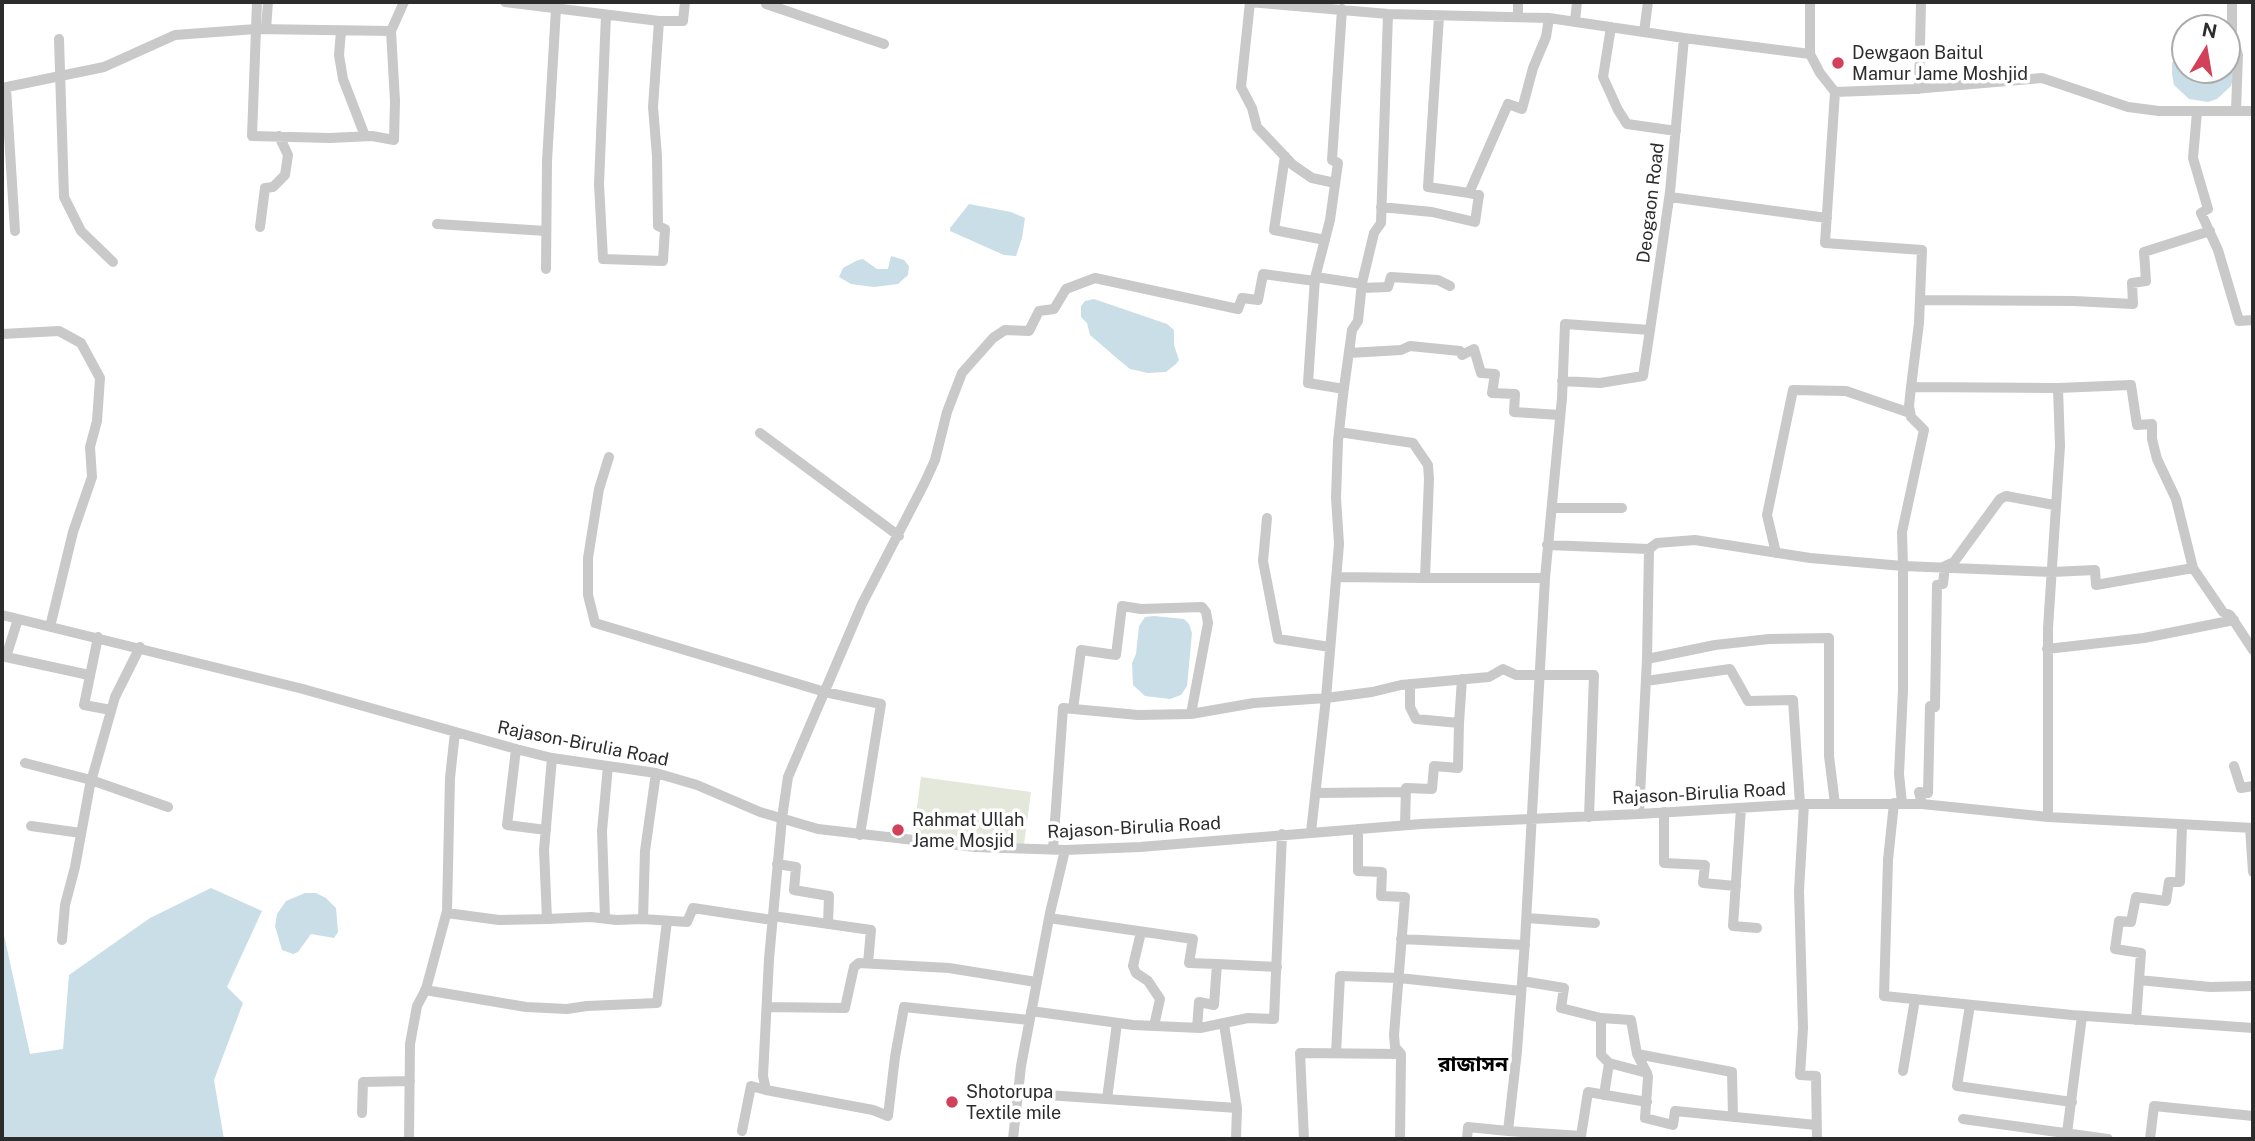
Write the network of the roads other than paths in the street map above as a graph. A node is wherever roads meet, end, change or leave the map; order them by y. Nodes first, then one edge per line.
1 (257, 2) edge
2 (268, 2) edge
3 (404, 2) edge
4 (505, 2) edge
5 (685, 2) edge
6 (764, 2) edge
7 (1249, 2) edge
8 (1420, 2) edge
9 (1518, 2) edge
10 (1577, 2) edge
11 (1648, 2) edge
12 (1810, 2) edge
13 (1921, 2) edge
14 (2232, 2) edge
15 (556, 9) junction
16 (1342, 9) junction
17 (1388, 14) junction
18 (606, 15) junction
19 (1419, 15) junction
20 (1439, 16) junction
21 (1518, 17) junction
22 (1549, 18) junction
23 (659, 21) junction
24 (1575, 21) junction
25 (1611, 27) junction
26 (261, 29) junction
27 (341, 31) junction
28 (391, 31) junction
29 (1644, 32) junction
30 (1684, 38) junction
31 (59, 39) dead end
32 (884, 44) dead end
33 (1810, 54) junction
34 (59, 76) junction
35 (4, 87) edge
36 (1919, 89) junction
37 (1835, 92) junction
38 (2236, 111) junction
39 (2253, 111) edge
40 (2197, 112) junction
41 (1676, 131) junction
42 (279, 136) junction
43 (365, 136) junction
44 (1285, 156) junction
45 (1335, 183) junction
46 (1469, 193) junction
47 (1670, 197) junction
48 (1381, 208) junction
49 (1827, 218) junction
50 (437, 224) dead end
51 (260, 227) dead end
52 (15, 231) dead end
53 (546, 231) junction
54 (2210, 231) junction
55 (1325, 240) junction
56 (113, 262) dead end
57 (546, 269) dead end
58 (1315, 279) junction
59 (1362, 286) junction
60 (1450, 286) dead end
61 (1920, 300) junction
62 (2253, 320) edge
63 (1650, 330) junction
64 (2, 334) edge
65 (1349, 353) junction
66 (1562, 382) junction
67 (1911, 387) junction
68 (2058, 388) junction
69 (1344, 389) junction
70 (1910, 413) junction
71 (1560, 415) junction
72 (1339, 432) junction
73 (760, 433) dead end
74 (609, 457) dead end
75 (2054, 505) junction
76 (1553, 508) junction
77 (1622, 508) dead end
78 (1267, 518) dead end
79 (899, 536) junction
80 (1547, 545) junction
81 (1649, 549) junction
82 (1776, 553) junction
83 (1903, 566) junction
84 (1945, 566) junction
85 (2193, 568) junction
86 (2052, 572) junction
87 (1336, 577) junction
88 (1425, 578) junction
89 (1545, 578) junction
90 (2, 615) edge
91 (18, 619) junction
92 (2234, 620) junction
93 (50, 627) junction
94 (98, 637) junction
95 (1330, 647) junction
96 (140, 648) junction
97 (2048, 649) junction
98 (2253, 650) edge
99 (1647, 659) junction
100 (1539, 674) junction
101 (89, 675) junction
102 (1462, 679) junction
103 (1646, 681) junction
104 (1410, 684) junction
105 (825, 692) junction
106 (1326, 698) junction
107 (1073, 709) junction
108 (111, 710) junction
109 (1191, 715) junction
110 (1459, 723) junction
111 (455, 732) junction
112 (516, 749) junction
113 (552, 758) junction
114 (25, 763) dead end
115 (608, 766) junction
116 (2234, 766) dead end
117 (656, 773) junction
118 (92, 780) junction
119 (2253, 786) edge
120 (1406, 792) junction
121 (1316, 793) junction
122 (1898, 803) junction
123 (1802, 804) junction
124 (1835, 804) junction
125 (1922, 804) junction
126 (168, 807) dead end
127 (1741, 808) junction
128 (1664, 812) junction
129 (1639, 814) junction
130 (1589, 817) junction
131 (2048, 817) junction
132 (782, 818) junction
133 (1532, 818) junction
134 (1405, 825) junction
135 (2182, 825) junction
136 (31, 827) dead end
137 (2252, 828) edge
138 (1358, 829) junction
139 (546, 830) junction
140 (81, 832) junction
141 (1311, 832) junction
142 (1282, 834) junction
143 (860, 835) junction
144 (1059, 849) junction
145 (777, 864) junction
146 (2253, 872) edge
147 (1736, 886) junction
148 (447, 913) junction
149 (605, 918) junction
150 (772, 918) junction
151 (1049, 918) junction
152 (1527, 918) junction
153 (547, 919) junction
154 (643, 919) junction
155 (667, 921) junction
156 (1595, 923) dead end
157 (828, 924) junction
158 (1757, 928) dead end
159 (1141, 932) junction
160 (1401, 939) junction
161 (62, 940) dead end
162 (1525, 945) junction
163 (868, 963) junction
164 (1217, 964) junction
165 (1277, 967) junction
166 (1399, 978) junction
167 (2139, 980) junction
168 (1036, 982) junction
169 (1522, 986) junction
170 (2253, 986) edge
171 (425, 990) junction
172 (1915, 999) junction
173 (1970, 1005) junction
174 (767, 1007) junction
175 (1030, 1015) junction
176 (2082, 1016) junction
177 (1601, 1018) junction
178 (2136, 1020) junction
179 (1117, 1023) junction
180 (1224, 1024) junction
181 (1154, 1026) junction
182 (1197, 1028) junction
183 (2253, 1028) edge
184 (1336, 1053) junction
185 (1401, 1054) junction
186 (1637, 1054) junction
187 (1609, 1063) junction
188 (1903, 1071) dead end
189 (1647, 1073) junction
190 (410, 1081) junction
191 (766, 1090) junction
192 (1018, 1093) junction
193 (1604, 1094) junction
194 (1107, 1099) junction
195 (1647, 1102) junction
196 (2072, 1102) junction
197 (1237, 1108) junction
198 (362, 1113) dead end
199 (2253, 1116) edge
200 (1733, 1117) junction
201 (1963, 1119) dead end
202 (1816, 1125) junction
203 (742, 1130) dead end
204 (1508, 1130) junction
205 (2067, 1133) junction
206 (409, 1139) edge
207 (1013, 1139) edge
208 (1236, 1139) edge
209 (1304, 1139) edge
210 (1400, 1139) edge
211 (1467, 1139) edge
212 (1817, 1139) edge
213 (2108, 1139) edge
214 (2150, 1139) edge

1 - 26 street
2 - 26 street
3 - 28 street
4 - 15 street
5 - 23 street
6 - 32 street
7 - 16 street
7 - 44 street
8 - 19 street
9 - 21 street
10 - 24 street
11 - 29 street
12 - 33 street
13 - 36 street
14 - 38 street
15 - 18 street
15 - 53 street
16 - 17 street
16 - 45 street
17 - 19 street
17 - 48 street
18 - 23 street
18 - 23 street
19 - 20 street
20 - 21 street
20 - 46 street
21 - 22 street
22 - 24 street
22 - 46 street
24 - 25 street
25 - 29 street
25 - 41 street
26 - 27 street
26 - 34 street
26 - 42 street
27 - 28 street
27 - 43 street
28 - 43 street
29 - 30 street
30 - 33 street
30 - 41 street, Deogaon Road
31 - 34 street
33 - 37 street
34 - 35 street
34 - 56 street
35 - 52 street
36 - 37 street
36 - 40 street
37 - 49 street
38 - 39 street
38 - 40 street
40 - 54 street
41 - 47 street, Deogaon Road
42 - 43 street
42 - 51 street
44 - 45 street
44 - 55 street
45 - 55 street
46 - 48 street
47 - 49 street
47 - 63 street, Deogaon Road
48 - 59 street
49 - 61 street
50 - 53 street
53 - 57 street
54 - 61 street
54 - 62 street
55 - 58 street
58 - 59 street
58 - 69 street
58 - 79 street
59 - 60 street
59 - 65 street
61 - 67 street
63 - 66 street, Deogaon Road
63 - 66 street
64 - 93 street
65 - 69 street
65 - 71 street
66 - 71 street
67 - 68 street
67 - 70 street
68 - 75 street
68 - 85 street
69 - 72 street
70 - 82 street
70 - 83 street
71 - 76 street
72 - 87 street
72 - 88 street
73 - 79 street
74 - 105 street
75 - 84 street
75 - 86 street
76 - 77 street
76 - 80 street
78 - 95 street
79 - 105 street
80 - 81 street
80 - 89 street
81 - 82 street
81 - 99 street
82 - 83 street
83 - 84 street
83 - 122 street
84 - 86 street
84 - 125 street
85 - 86 street
85 - 92 street
86 - 97 street
87 - 88 street
87 - 95 street
88 - 89 street
89 - 100 street
90 - 91 street, Rajason-Birulia Road
91 - 93 street, Rajason-Birulia Road
91 - 101 street
92 - 97 street
92 - 98 street
93 - 94 street, Rajason-Birulia Road
94 - 96 street, Rajason-Birulia Road
94 - 101 street
95 - 106 street
96 - 108 street
96 - 111 street, Rajason-Birulia Road
97 - 131 street
99 - 103 street
99 - 124 street
100 - 102 street
100 - 130 street
100 - 133 street
101 - 108 street
102 - 104 street
102 - 110 street
103 - 123 street
103 - 129 street
104 - 106 street
104 - 110 street
105 - 132 street
105 - 143 street
106 - 109 street
106 - 121 street
107 - 109 street
107 - 109 street
107 - 144 street
108 - 118 street
110 - 120 street
111 - 112 street, Rajason-Birulia Road
111 - 148 street
112 - 113 street, Rajason-Birulia Road
112 - 139 street
113 - 115 street, Rajason-Birulia Road
113 - 139 street
114 - 118 street
115 - 117 street, Rajason-Birulia Road
115 - 149 street
116 - 119 street
117 - 132 street, Rajason-Birulia Road
117 - 154 street
118 - 126 street
118 - 140 street
120 - 121 street
120 - 134 street
121 - 141 street
122 - 124 street, Rajason-Birulia Road
122 - 125 street, Rajason-Birulia Road
122 - 172 street
123 - 124 street, Rajason-Birulia Road
123 - 127 street, Rajason-Birulia Road
123 - 202 street
125 - 131 street, Rajason-Birulia Road
127 - 128 street, Rajason-Birulia Road
127 - 147 street
128 - 129 street, Rajason-Birulia Road
128 - 147 street
129 - 130 street, Rajason-Birulia Road
130 - 133 street, Rajason-Birulia Road
131 - 135 street, Rajason-Birulia Road
132 - 143 street, Rajason-Birulia Road
132 - 145 street
133 - 134 street, Rajason-Birulia Road
133 - 152 street
134 - 138 street, Rajason-Birulia Road
135 - 137 street, Rajason-Birulia Road
135 - 167 street
136 - 140 street
137 - 146 street
138 - 141 street, Rajason-Birulia Road
138 - 160 street
139 - 153 street
140 - 161 street
141 - 142 street, Rajason-Birulia Road
142 - 144 street, Rajason-Birulia Road
142 - 165 street
143 - 144 street, Rajason-Birulia Road
144 - 151 street
145 - 150 street
145 - 157 street
147 - 158 street
148 - 153 street
148 - 171 street
149 - 153 street
149 - 154 street
150 - 155 street
150 - 157 street
150 - 174 street
151 - 159 street
151 - 168 street
152 - 156 street
152 - 162 street
154 - 155 street
155 - 171 street
157 - 163 street
159 - 164 street
159 - 181 street
160 - 162 street
160 - 166 street
162 - 169 street
163 - 168 street
163 - 174 street
164 - 165 street
164 - 182 street
165 - 180 street
166 - 169 street
166 - 184 street
166 - 185 street
167 - 170 street
167 - 178 street
168 - 175 street
169 - 177 street
169 - 204 street
171 - 190 street
172 - 173 street
172 - 188 street
173 - 176 street
173 - 196 street
174 - 191 street
175 - 179 street
175 - 191 street
175 - 192 street
176 - 178 street
176 - 196 street
177 - 186 street
177 - 187 street
178 - 183 street
179 - 181 street
179 - 194 street
180 - 182 street
180 - 197 street
181 - 182 street
184 - 185 street
184 - 209 street
185 - 210 street
186 - 189 street
186 - 200 street
187 - 189 street
187 - 193 street
189 - 195 street
190 - 198 street
190 - 206 street
191 - 203 street
192 - 194 street
192 - 207 street
193 - 195 street
193 - 204 street
194 - 197 street
195 - 200 street
196 - 205 street
197 - 208 street
199 - 214 street
200 - 202 street
201 - 205 street
202 - 212 street
204 - 211 street
205 - 213 street

